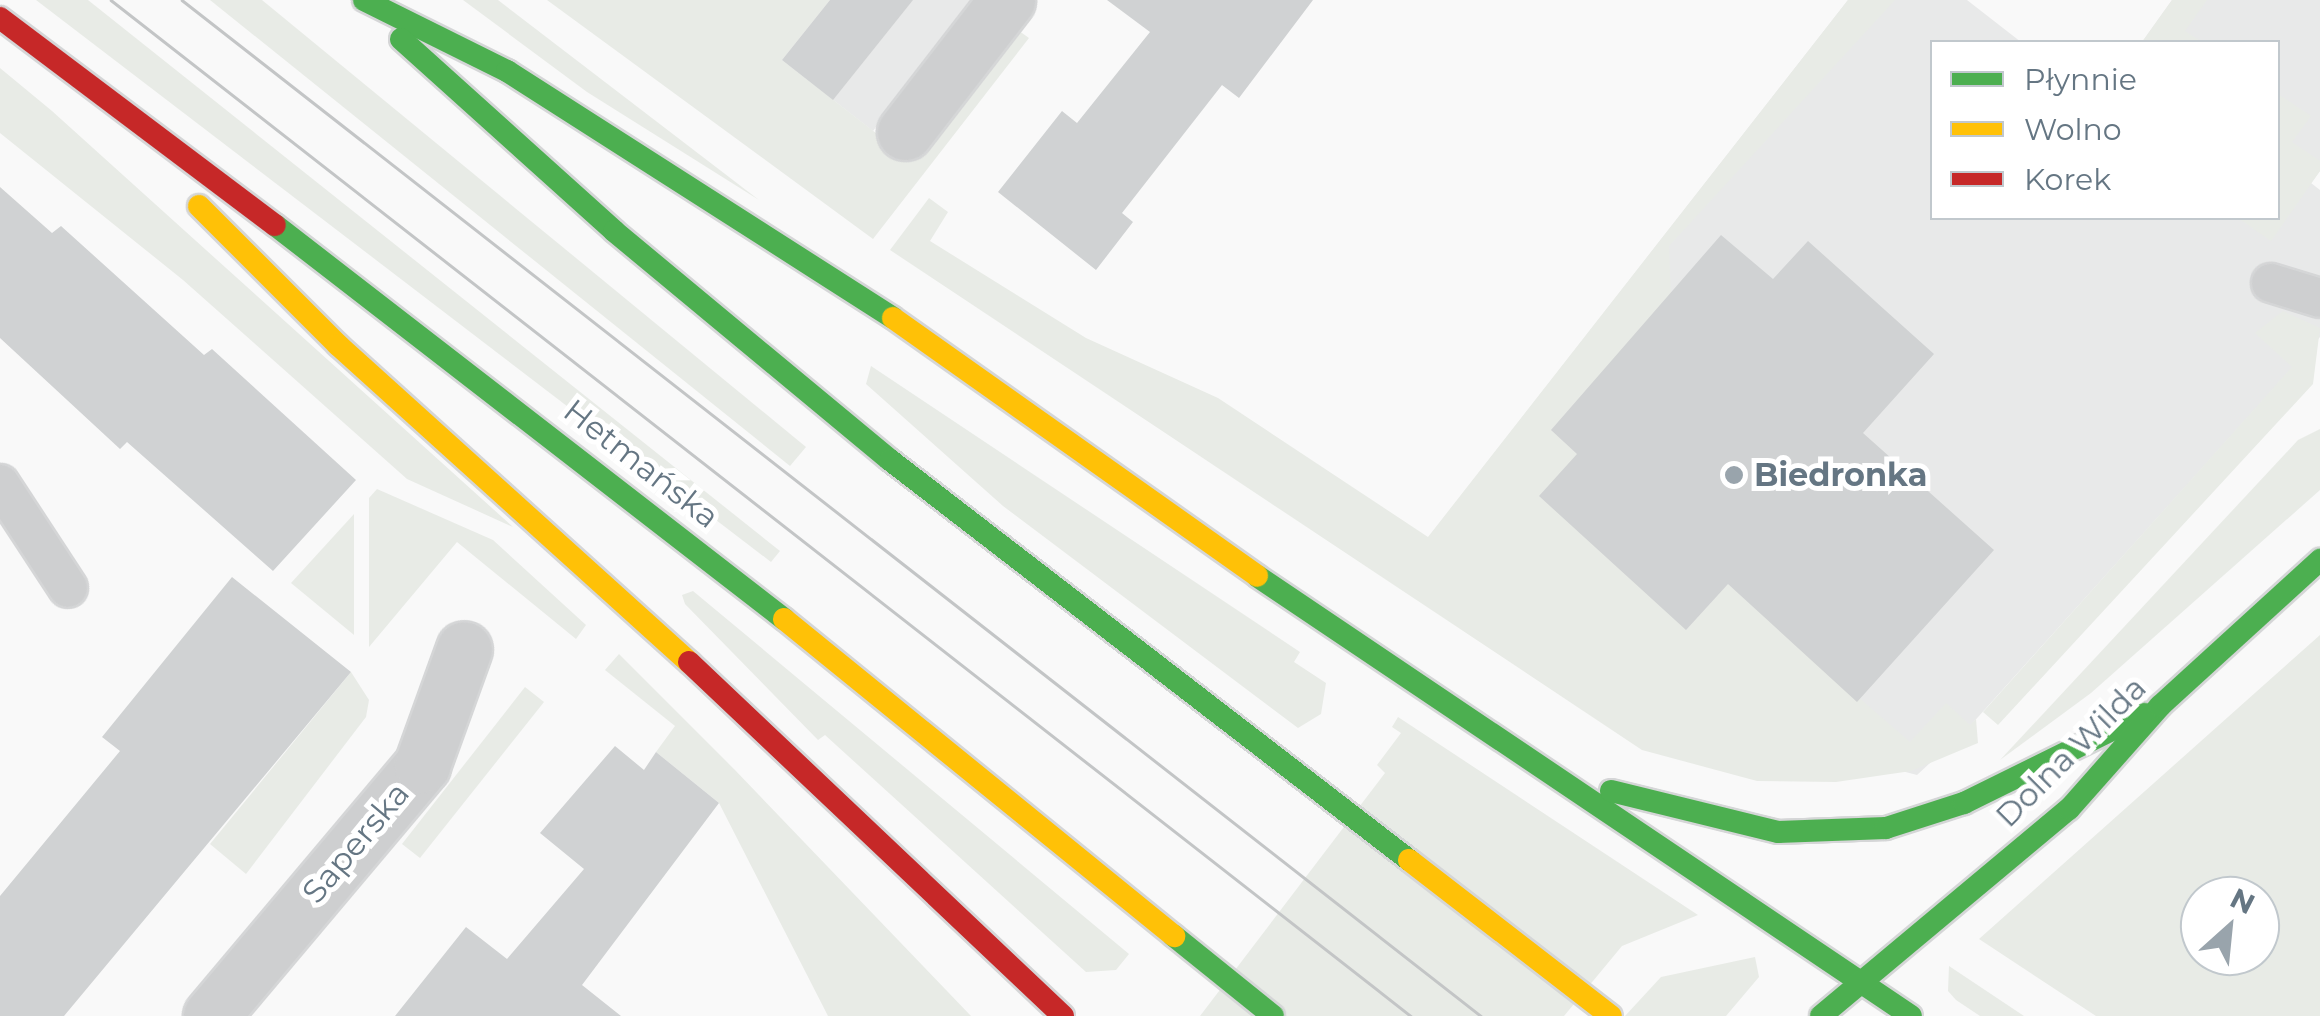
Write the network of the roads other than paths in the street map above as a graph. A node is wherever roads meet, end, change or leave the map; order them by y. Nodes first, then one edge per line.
1 (361, 0) edge
2 (1007, 0) edge
3 (0, 18) edge
4 (56, 62) junction
5 (905, 132) dead end
6 (2271, 283) dead end
7 (2320, 298) edge
8 (0, 484) edge
9 (2320, 560) edge
10 (68, 588) dead end
11 (464, 650) dead end
12 (2160, 706) junction
13 (1526, 755) junction
14 (1862, 983) junction
15 (211, 1016) edge
16 (1063, 1016) edge
17 (1273, 1016) edge
18 (1611, 1016) edge
19 (1821, 1016) edge
20 (1911, 1016) edge

1 - 13 main road
1 - 18 main road
2 - 5 street
3 - 4 main road, Hetmańska
4 - 16 main road
4 - 17 main road, Hetmańska
6 - 7 lane
8 - 10 lane
9 - 12 main road, Dolna Wilda
11 - 15 street, Saperska
12 - 13 main road
12 - 14 main road, Dolna Wilda
13 - 14 main road
14 - 19 main road, Dolna Wilda
14 - 20 main road

